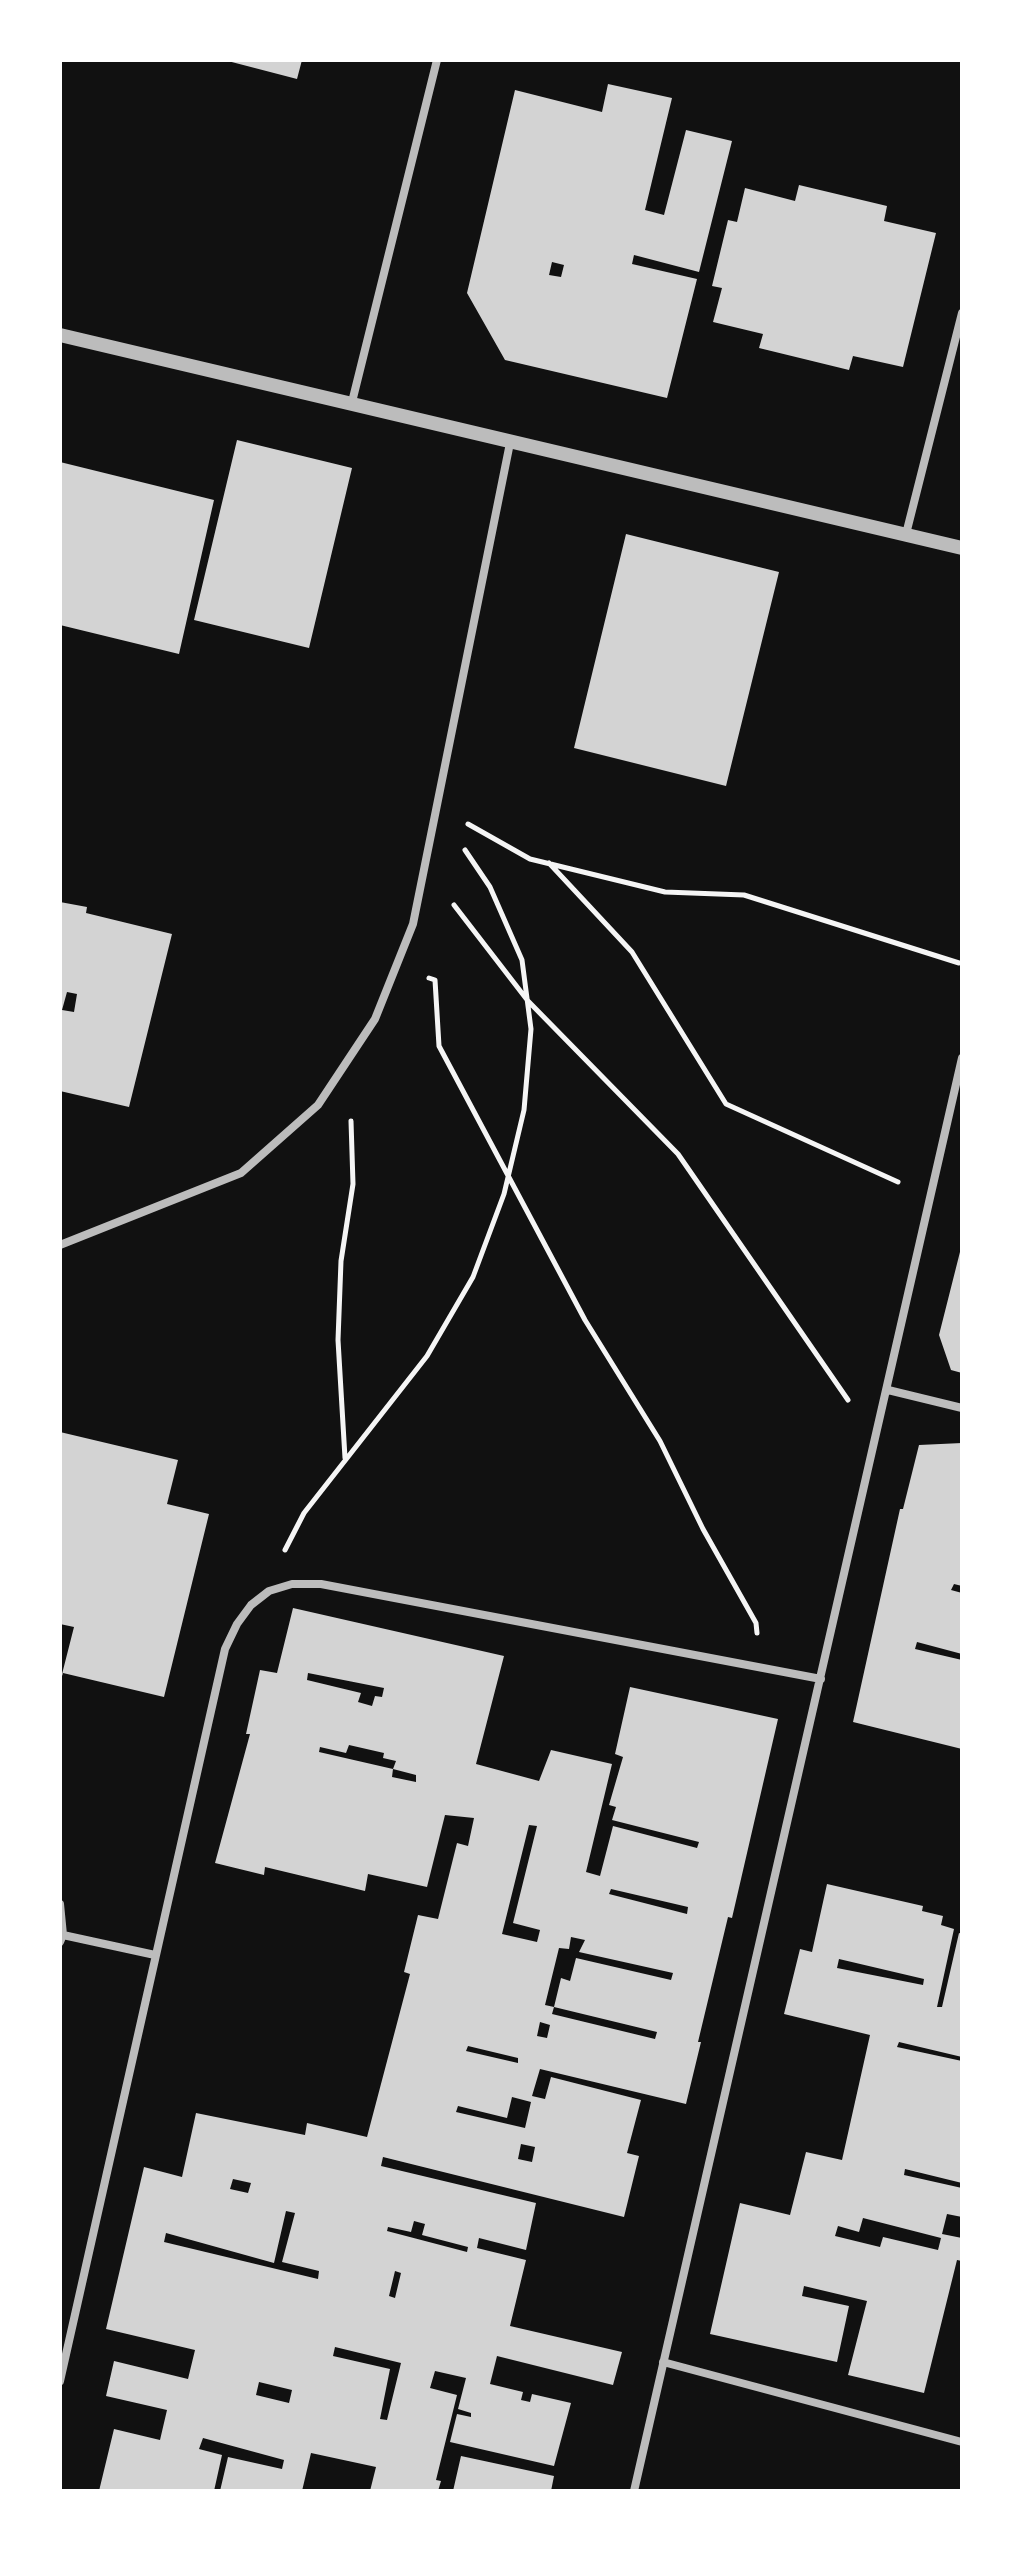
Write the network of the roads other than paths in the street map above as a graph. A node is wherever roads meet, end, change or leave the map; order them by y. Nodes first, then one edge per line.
1 (437, 60) edge
2 (962, 313) edge
3 (60, 335) edge
4 (352, 402) junction
5 (510, 443) junction
6 (906, 534) junction
7 (962, 548) edge
8 (962, 1058) edge
9 (60, 1245) edge
10 (888, 1390) junction
11 (962, 1408) edge
12 (821, 1679) junction
13 (60, 1904) edge
14 (62, 1938) edge
15 (155, 1955) junction
16 (663, 2362) junction
17 (60, 2381) edge
18 (962, 2442) edge
19 (634, 2491) edge

1 - 4 street
2 - 6 street
3 - 4 street
4 - 5 street
5 - 6 street
5 - 9 street
6 - 7 street
8 - 10 street
10 - 11 street
10 - 12 street
12 - 15 street
12 - 16 street
13 - 14 street
14 - 15 street
15 - 17 street
16 - 18 street
16 - 19 street

